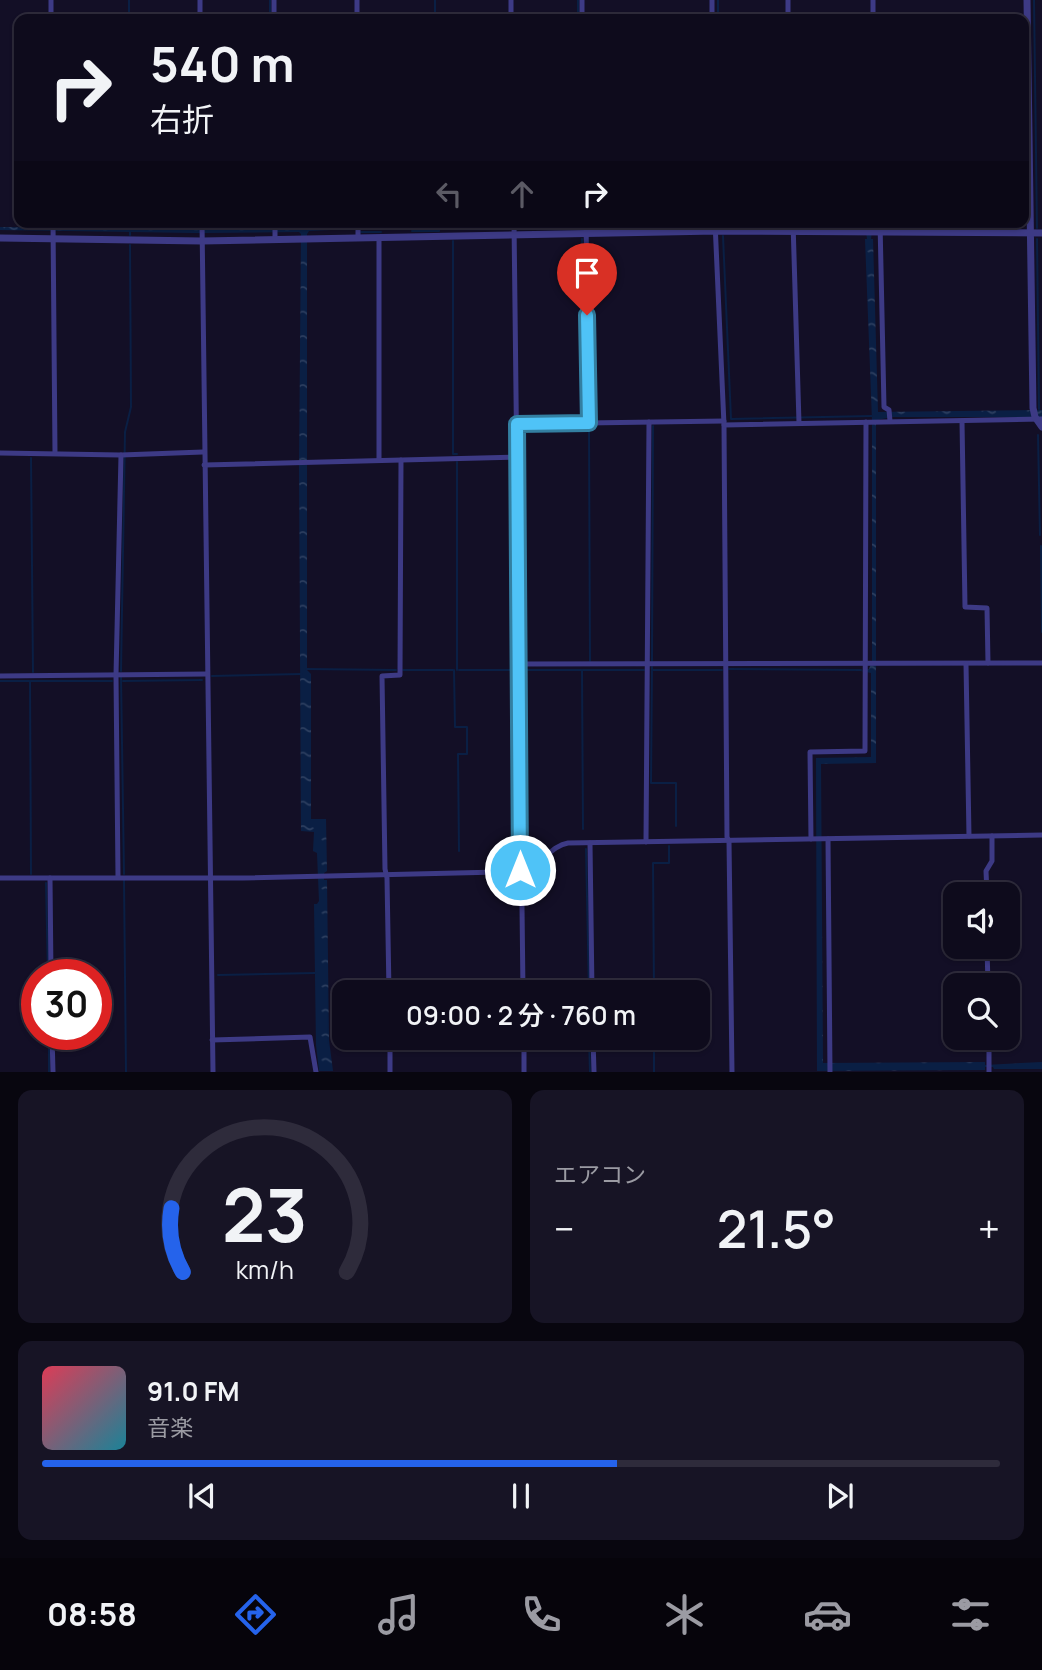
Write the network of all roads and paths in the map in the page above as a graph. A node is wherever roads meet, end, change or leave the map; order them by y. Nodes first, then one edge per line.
1 (1029, 155) edge
2 (358, 228) edge
3 (514, 228) edge
4 (586, 228) edge
5 (716, 228) edge
6 (794, 228) edge
7 (876, 228) edge
8 (53, 230) edge
9 (275, 231) edge
10 (716, 231) junction
11 (202, 232) edge
12 (794, 232) junction
13 (873, 232) junction
14 (1030, 233) junction
15 (1042, 233) edge
16 (586, 234) junction
17 (514, 235) junction
18 (0, 237) edge
19 (358, 238) junction
20 (379, 238) junction
21 (1037, 413) edge
22 (799, 420) junction
23 (890, 421) junction
24 (962, 421) junction
25 (649, 422) junction
26 (867, 422) junction
27 (589, 423) junction
28 (724, 423) junction
29 (517, 424) junction
30 (1042, 427) edge
31 (0, 453) edge
32 (55, 453) junction
33 (203, 453) junction
34 (124, 455) junction
35 (517, 457) junction
36 (379, 460) junction
37 (401, 460) junction
38 (204, 465) junction
39 (988, 663) junction
40 (1041, 663) edge
41 (519, 664) junction
42 (648, 664) junction
43 (726, 664) junction
44 (966, 664) junction
45 (866, 667) junction
46 (207, 674) junction
47 (120, 675) junction
48 (0, 676) edge
49 (1042, 835) edge
50 (969, 836) junction
51 (992, 836) junction
52 (819, 839) junction
53 (729, 841) junction
54 (646, 842) junction
55 (590, 843) junction
56 (520, 870) junction
57 (386, 873) junction
58 (0, 878) edge
59 (50, 878) junction
60 (122, 878) junction
61 (210, 878) junction
62 (986, 882) edge
63 (51, 959) edge
64 (389, 980) edge
65 (523, 980) edge
66 (592, 980) edge
67 (212, 1040) junction
68 (52, 1050) edge
69 (390, 1050) edge
70 (524, 1050) edge
71 (593, 1050) edge
72 (989, 1050) edge
73 (989, 1068) edge
74 (53, 1072) edge
75 (213, 1072) edge
76 (316, 1072) edge
77 (390, 1072) edge
78 (524, 1072) edge
79 (594, 1072) edge
80 (732, 1072) edge
81 (830, 1072) edge

1 - 14 street
2 - 19 street
3 - 17 street
4 - 16 street
5 - 10 street
6 - 12 street
7 - 13 street
8 - 11 street
8 - 18 street
8 - 32 street
9 - 11 street
9 - 19 street
10 - 12 street
10 - 16 street
10 - 28 street
11 - 33 street
12 - 13 street
12 - 22 street
13 - 14 street
13 - 23 street
14 - 15 street
14 - 21 street
16 - 17 street
16 - 27 street
17 - 20 street
17 - 29 street
19 - 20 street
20 - 36 street
21 - 24 street
21 - 30 street
22 - 26 street
22 - 28 street
23 - 24 street
23 - 26 street
24 - 39 street
25 - 27 street
25 - 28 street
25 - 42 street
26 - 45 street
27 - 29 street
28 - 43 street
29 - 35 street
31 - 32 street
32 - 34 street
33 - 34 street
33 - 38 street
34 - 47 street
35 - 37 street
35 - 41 street
36 - 37 street
36 - 38 street
37 - 57 street
38 - 46 street
39 - 40 street
39 - 44 street
41 - 42 street
41 - 56 street
42 - 43 street
42 - 54 street
43 - 45 street
43 - 53 street
44 - 45 street
44 - 50 street
45 - 52 street
46 - 47 street
46 - 61 street
47 - 48 street
47 - 60 street
49 - 51 street
50 - 51 street
50 - 52 street
51 - 62 street
52 - 53 street
52 - 81 street
53 - 54 street
53 - 80 street
54 - 55 street
55 - 56 street
55 - 66 street
56 - 57 street
56 - 65 street
57 - 61 street
57 - 64 street
58 - 59 street
59 - 60 street
59 - 63 street
60 - 61 street
61 - 67 street
67 - 75 street
67 - 76 street
68 - 74 street
69 - 77 street
70 - 78 street
71 - 79 street
72 - 73 street

